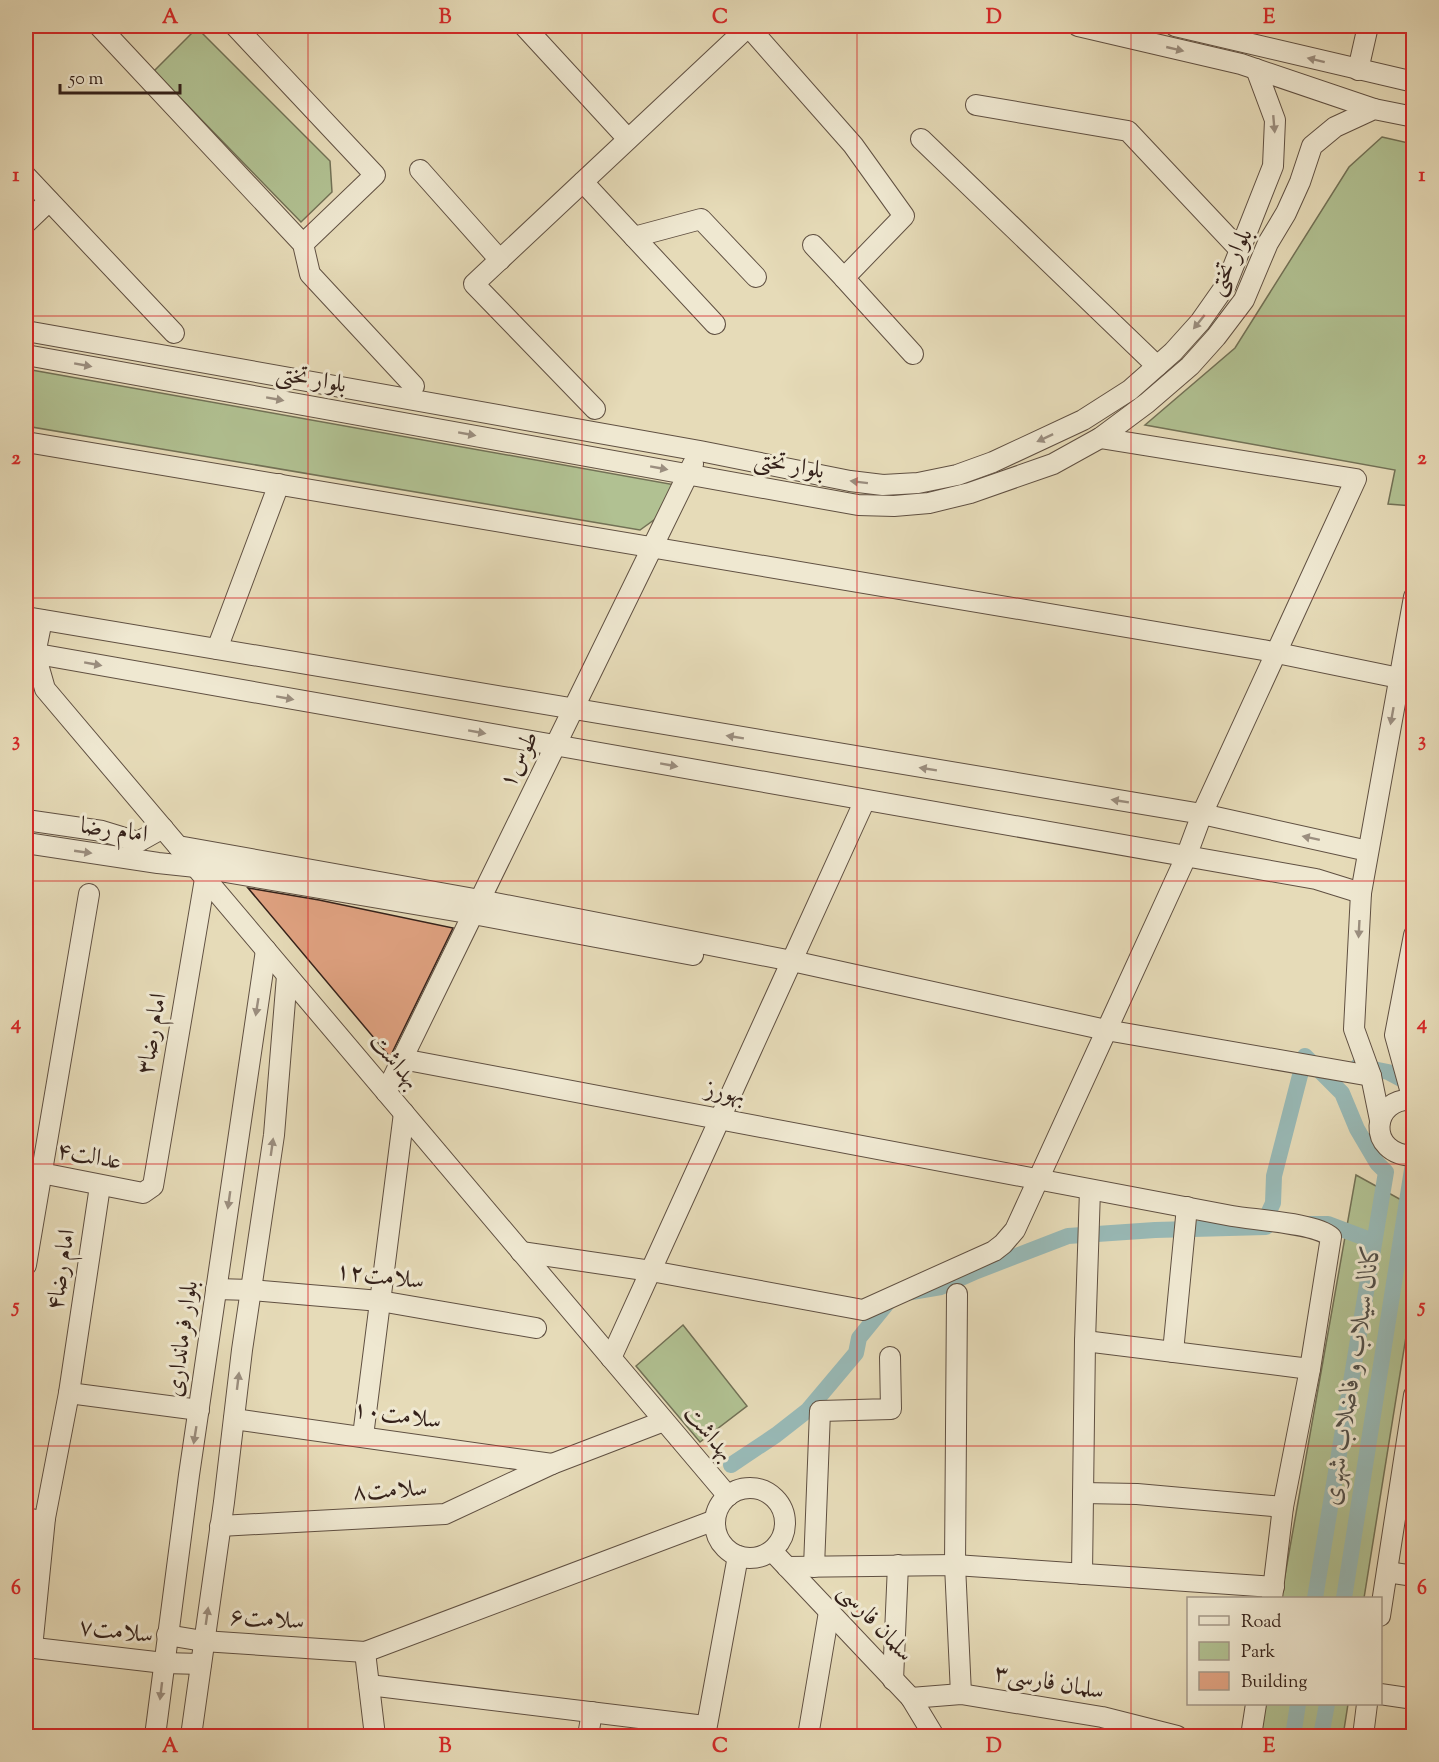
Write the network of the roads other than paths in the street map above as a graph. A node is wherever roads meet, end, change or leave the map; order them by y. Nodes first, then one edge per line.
1 (99, 26) edge
2 (235, 26) edge
3 (524, 26) edge
4 (748, 26) edge
5 (1078, 26) edge
6 (1175, 26) edge
7 (1368, 26) edge
8 (1256, 69) junction
9 (1358, 70) junction
10 (1413, 82) edge
11 (976, 105) dead end
12 (1374, 109) junction
13 (1413, 117) edge
14 (921, 139) dead end
15 (628, 140) junction
16 (420, 170) dead end
17 (26, 176) edge
18 (583, 182) junction
19 (49, 201) junction
20 (26, 223) edge
21 (634, 237) junction
22 (303, 244) junction
23 (813, 245) dead end
24 (1240, 250) junction
25 (500, 260) junction
26 (756, 278) dead end
27 (844, 278) junction
28 (714, 324) dead end
29 (26, 331) edge
30 (174, 333) dead end
31 (914, 354) dead end
32 (26, 355) edge
33 (1157, 366) junction
34 (414, 386) dead end
35 (595, 409) dead end
36 (1100, 438) junction
37 (26, 441) edge
38 (700, 451) junction
39 (688, 473) junction
40 (279, 484) junction
41 (653, 547) junction
42 (1413, 597) edge
43 (34, 618) edge
44 (217, 649) junction
45 (30, 653) edge
46 (1276, 653) junction
47 (26, 676) edge
48 (1399, 678) junction
49 (45, 689) junction
50 (573, 710) junction
51 (555, 746) junction
52 (865, 800) junction
53 (1202, 814) junction
54 (26, 819) edge
55 (163, 828) junction
56 (26, 843) edge
57 (178, 846) junction
58 (1368, 851) junction
59 (1186, 856) junction
60 (200, 873) junction
61 (89, 894) dead end
62 (1360, 894) junction
63 (476, 907) junction
64 (1413, 935) edge
65 (266, 950) junction
66 (789, 967) junction
67 (287, 976) junction
68 (1106, 1030) junction
69 (402, 1059) junction
70 (1371, 1076) junction
71 (386, 1092) junction
72 (1413, 1100) edge
73 (404, 1113) junction
74 (720, 1118) junction
75 (1380, 1120) junction
76 (1409, 1160) edge
77 (33, 1172) edge
78 (1037, 1179) junction
79 (100, 1186) junction
80 (1090, 1190) junction
81 (143, 1194) joint
82 (1187, 1206) junction
83 (521, 1252) junction
84 (26, 1265) edge
85 (651, 1271) junction
86 (216, 1289) junction
87 (251, 1290) junction
88 (957, 1294) dead end
89 (380, 1300) junction
90 (536, 1328) dead end
91 (1085, 1341) junction
92 (1173, 1352) junction
93 (890, 1357) dead end
94 (611, 1358) junction
95 (1310, 1369) junction
96 (69, 1393) junction
97 (1413, 1395) edge
98 (199, 1410) junction
99 (234, 1419) junction
100 (664, 1421) junction
101 (363, 1436) junction
102 (1410, 1438) edge
103 (552, 1464) junction
104 (1083, 1493) junction
105 (728, 1496) junction
106 (1283, 1507) junction
107 (26, 1518) edge
108 (45, 1518) junction
109 (715, 1520) junction
110 (220, 1526) junction
111 (772, 1551) junction
112 (738, 1556) junction
113 (898, 1565) junction
114 (955, 1565) junction
115 (788, 1567) junction
116 (814, 1567) junction
117 (1387, 1572) junction
118 (1082, 1574) junction
119 (1413, 1576) edge
120 (1273, 1593) edge
121 (1382, 1603) edge
122 (829, 1612) junction
123 (167, 1635) junction
124 (203, 1641) junction
125 (29, 1647) edge
126 (365, 1652) junction
127 (164, 1663) junction
128 (201, 1664) junction
129 (893, 1680) junction
130 (369, 1685) junction
131 (961, 1694) junction
132 (1382, 1694) edge
133 (910, 1698) junction
134 (1413, 1699) edge
135 (1256, 1705) edge
136 (1367, 1705) edge
137 (592, 1712) junction
138 (705, 1731) edge
139 (155, 1737) edge
140 (191, 1737) edge
141 (375, 1737) edge
142 (588, 1737) edge
143 (808, 1737) edge
144 (934, 1737) edge
145 (1177, 1737) edge
146 (1251, 1737) edge
147 (1363, 1737) edge

1 - 22 street
2 - 22 street
3 - 15 street
4 - 15 street
4 - 27 street
5 -> 8 street
9 -> 6 street
7 - 9 street
8 - 12 street
8 -> 24 street, بلوار تختی
9 - 10 street
11 - 24 street
12 - 13 street
12 - 36 street, بلوار تختی
14 - 33 street
15 - 18 street
16 - 25 street
17 - 19 street
18 - 21 street
18 - 25 street
19 - 20 street
19 - 30 street
21 - 26 street
21 - 28 street
22 - 34 street
23 - 27 street
24 -> 33 street, بلوار تختی
25 - 35 street
27 - 31 street
29 - 38 street, بلوار تختی
32 -> 39 street, بلوار تختی
33 -> 38 street, بلوار تختی
36 - 39 street, بلوار تختی
36 - 46 street
37 - 40 street
38 - 39 street, طوس۱
39 - 41 street, طوس۱
40 - 41 street
40 - 44 street
41 - 46 street
41 - 50 street, طوس۱
42 - 48 street
43 - 44 street
43 - 45 street
44 - 50 street
45 - 49 street, بهداشت
45 -> 51 street
46 - 48 street
46 - 53 street
47 - 49 street
48 -> 58 street
49 - 55 street, بهداشت
50 - 51 street, طوس۱
53 -> 50 street
51 -> 52 street
51 - 63 street, طوس۱
52 - 59 street
52 - 66 street
58 -> 53 street
53 - 59 street
54 - 55 street, امام رضا
55 - 57 street, بهداشت
56 -> 60 street, امام رضا
57 - 60 street, بهداشت
57 - 63 street
58 - 62 street
59 - 62 street
59 - 68 street
60 - 63 street, امام رضا
60 - 65 street, بهداشت
60 - 81 street, امام رضا۳
61 - 77 street
62 -> 70 street
63 - 66 street
63 - 69 street, طوس۱
64 - 72 street
65 - 67 street, بهداشت
65 -> 86 street, بلوار فرمانداری
66 - 68 street
66 - 74 street
67 - 71 street, بهداشت
87 -> 67 street
68 - 70 street
68 - 78 street
69 - 71 street, طوس۱
69 - 74 street, بهورز
70 - 75 street
71 - 73 street, بهداشت
72 - 75 street
73 - 83 street, بهداشت
73 - 89 street
74 - 78 street, بهورز
74 - 85 street
75 - 76 street
77 - 79 street, عدالت۴
77 - 84 street
78 - 80 street, بهورز
78 - 85 street
79 - 81 street, عدالت۴
79 - 96 street, امام رضا۴
80 - 82 street, بهورز
80 - 91 street
82 - 92 street
82 - 95 street, بهورز
83 - 85 street
83 - 94 street, بهداشت
85 - 94 street
86 - 87 street, سلامت۱۲
86 - 98 street, بلوار فرمانداری
87 - 89 street, سلامت۱۲
99 -> 87 street
88 - 114 street
89 - 90 street, سلامت۱۲
89 - 101 street
91 - 92 street
91 - 104 street
92 - 95 street
93 - 116 street
94 - 100 street, بهداشت
95 - 106 street
96 - 98 street
96 - 108 street, امام رضا۴
97 - 102 street
98 -> 123 street, بلوار فرمانداری
99 - 101 street, سلامت۱۰
99 - 110 street
100 - 103 street, سلامت۸
100 - 105 street, بهداشت
101 - 103 street, سلامت۱۰
102 - 117 street
103 - 110 street, سلامت۸
104 - 106 street
104 - 118 street
105 - 109 street
105 - 111 street
106 - 120 street
107 - 108 street
108 - 125 street, امام رضا۴
109 - 112 street
109 - 126 street
124 -> 110 street
111 - 112 street
111 - 115 street, سلمان فارسی
112 - 138 street
113 - 114 street
113 - 116 street
113 - 129 street
114 - 118 street
114 - 131 street
115 - 116 street
115 - 122 street, سلمان فارسی
117 - 119 street
117 - 121 street
118 - 120 street
122 - 129 street, سلمان فارسی
122 - 143 street
123 - 124 street, سلامت۶
123 - 127 street, بلوار فرمانداری
124 - 126 street, سلامت۶
124 - 128 street
125 - 127 street, سلامت۷
126 - 130 street
127 - 128 street, سلامت۷
127 -> 139 street, بلوار فرمانداری
128 - 140 street
129 - 133 street, سلمان فارسی
130 - 137 street
130 - 141 street
131 - 133 street, سلمان فارسی۳
131 - 145 street, سلمان فارسی۳
132 - 134 street
133 - 144 street, سلمان فارسی
135 - 146 street
136 - 147 street
137 - 138 street
137 - 142 street

